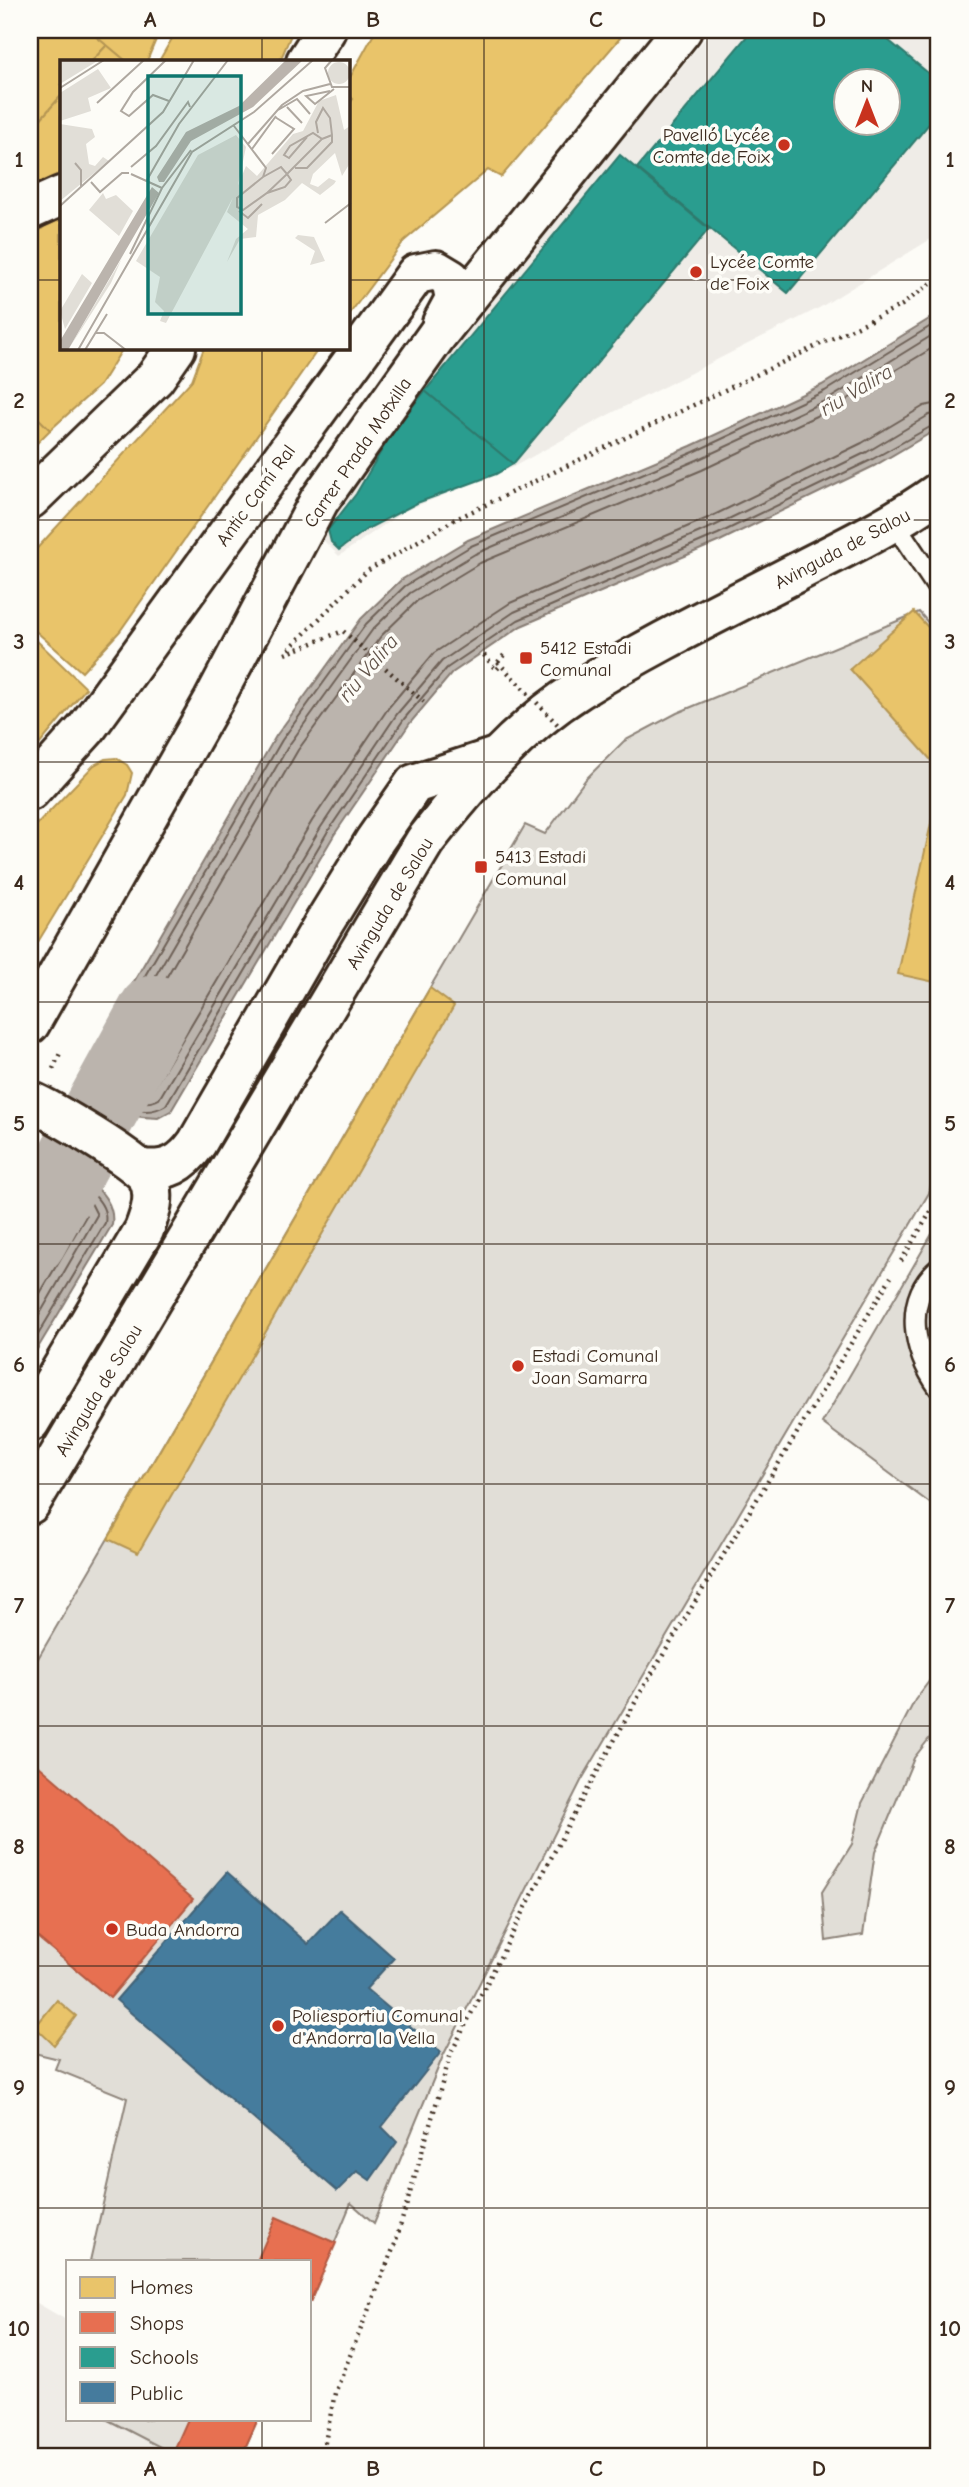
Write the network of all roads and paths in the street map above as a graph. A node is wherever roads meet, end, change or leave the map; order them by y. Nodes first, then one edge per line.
1 (326, 30) edge
2 (354, 30) edge
3 (682, 30) edge
4 (307, 60) edge
5 (338, 60) edge
6 (60, 196) edge
7 (30, 210) edge
8 (939, 277) edge
9 (437, 335) junction
10 (148, 350) edge
11 (175, 350) edge
12 (939, 492) edge
13 (30, 499) edge
14 (895, 524) junction
15 (939, 590) edge
16 (343, 631) dead end
17 (282, 655) dead end
18 (484, 655) dead end
19 (503, 655) dead end
20 (499, 663) junction
21 (424, 702) dead end
22 (558, 726) dead end
23 (496, 757) junction
24 (30, 791) edge
25 (30, 1024) edge
26 (35, 1103) edge
27 (142, 1169) junction
28 (939, 1192) edge
29 (901, 1262) dead end
30 (939, 1268) edge
31 (893, 1274) dead end
32 (939, 1388) edge
33 (30, 1422) edge
34 (30, 1504) edge
35 (322, 2457) edge

1 - 4 main road
2 - 5 main road
3 - 9 main road, Carrer Prada Motxilla
6 - 7 main road
8 - 17 path
9 - 24 main road, Antic Camí Ral
9 - 25 main road, Carrer Prada Motxilla
10 - 13 main road
11 - 13 main road
12 - 14 main road, Avinguda de Salou
14 - 15 lane
14 - 23 main road, Avinguda de Salou
16 - 21 path
18 - 20 path
19 - 20 path
20 - 22 path, bridge
23 - 27 main road
23 - 34 main road, Avinguda de Salou
26 - 27 main road
27 - 33 main road
28 - 29 path
30 - 32 lane
31 - 35 path

